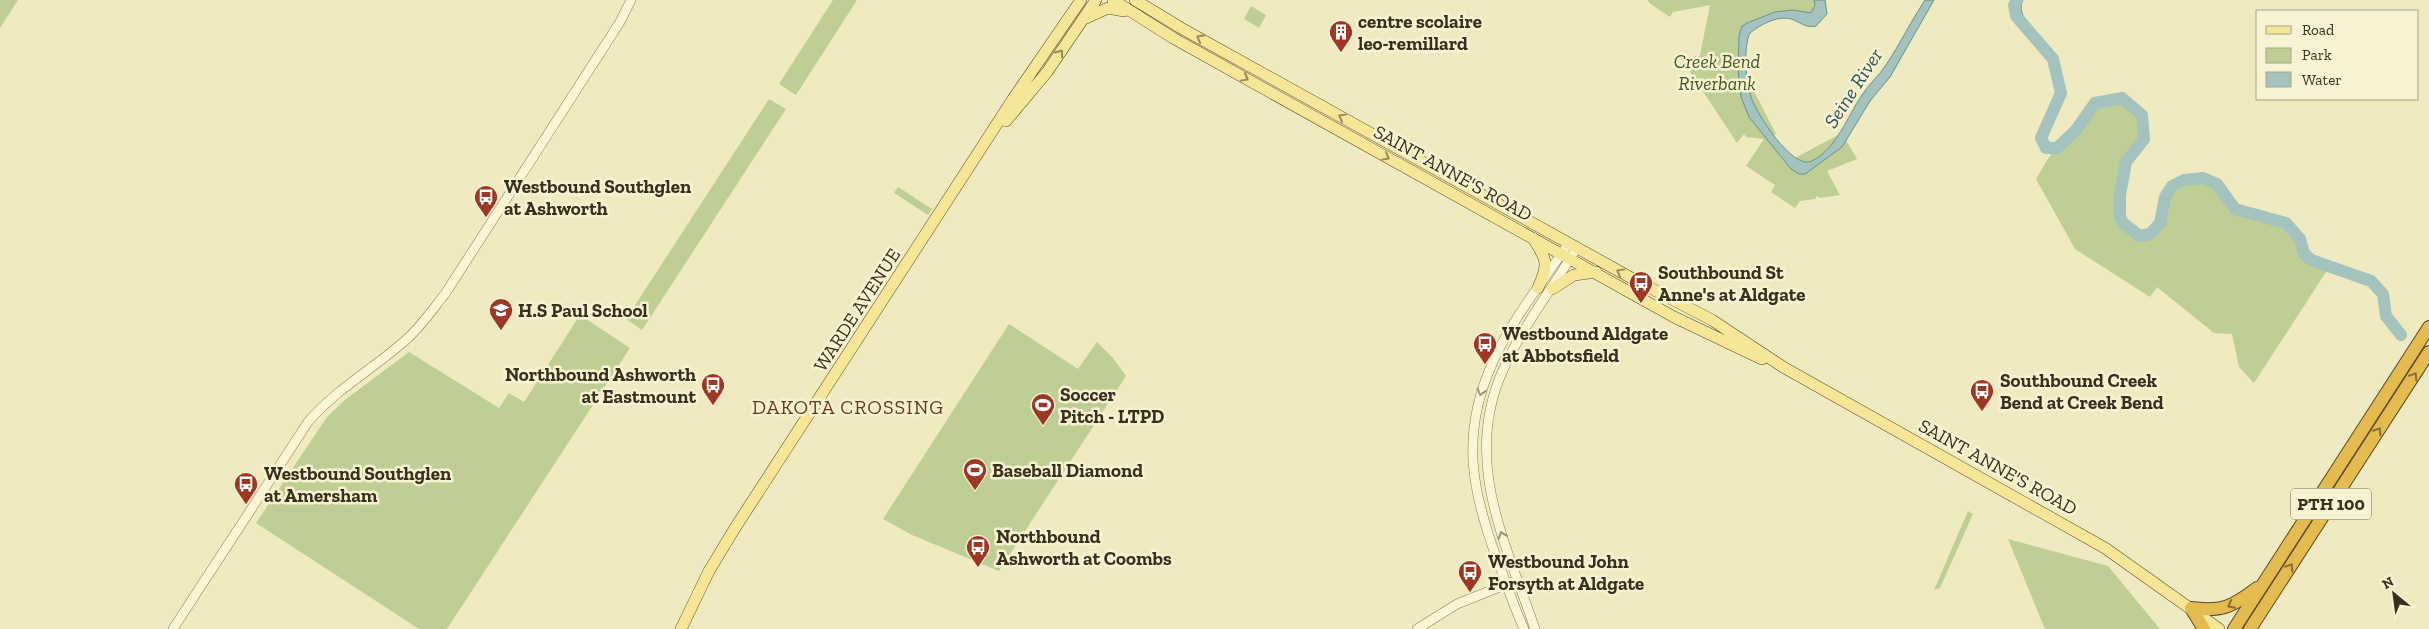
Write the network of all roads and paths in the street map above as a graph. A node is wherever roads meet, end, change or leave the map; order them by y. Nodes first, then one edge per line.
1 (631, 0) edge
2 (1076, 0) edge
3 (1081, 0) edge
4 (1096, 0) edge
5 (1113, 0) edge
6 (1135, 0) edge
7 (1142, 18) junction
8 (1068, 19) junction
9 (1082, 21) junction
10 (988, 141) junction
11 (1532, 237) junction
12 (1573, 245) junction
13 (1566, 255) junction
14 (1596, 272) junction
15 (1538, 288) junction
16 (1552, 289) junction
17 (2429, 327) edge
18 (2429, 352) edge
19 (1783, 366) junction
20 (1519, 580) junction
21 (2264, 581) junction
22 (1506, 584) junction
23 (2191, 608) junction
24 (2263, 608) junction
25 (173, 629) edge
26 (681, 629) edge
27 (1417, 629) edge
28 (1524, 629) edge
29 (1535, 629) edge
30 (2204, 629) edge
31 (2220, 629) edge
32 (2234, 629) edge
33 (2250, 629) edge
34 (2261, 629) edge

1 - 25 street
2 - 8 main road
3 - 8 main road, WARDE AVENUE
4 - 9 main road, WARDE AVENUE
5 - 7 main road, SAINT ANNE'S ROAD
12 -> 6 main road, SAINT ANNE'S ROAD
7 - 9 main road
7 -> 11 main road, SAINT ANNE'S ROAD
8 - 10 main road, WARDE AVENUE
10 -> 9 main road, WARDE AVENUE
10 - 26 main road, WARDE AVENUE
11 - 13 main road, SAINT ANNE'S ROAD
11 - 15 main road
12 - 13 street
19 -> 12 main road, SAINT ANNE'S ROAD
13 - 14 main road, SAINT ANNE'S ROAD
13 - 15 street
13 - 16 street
14 - 16 main road
14 - 19 main road, SAINT ANNE'S ROAD
15 -> 22 street
20 -> 16 street
17 - 21 highway, PTH 100
24 -> 18 highway, PTH 100
19 - 23 main road, SAINT ANNE'S ROAD
20 - 22 street
20 - 29 street
21 -> 23 highway
21 - 32 highway, PTH 100
22 - 27 street
22 - 28 street
23 - 30 highway
23 - 31 main road, SAINT ANNE'S ROAD
24 - 33 highway, PTH 100
24 - 34 highway

